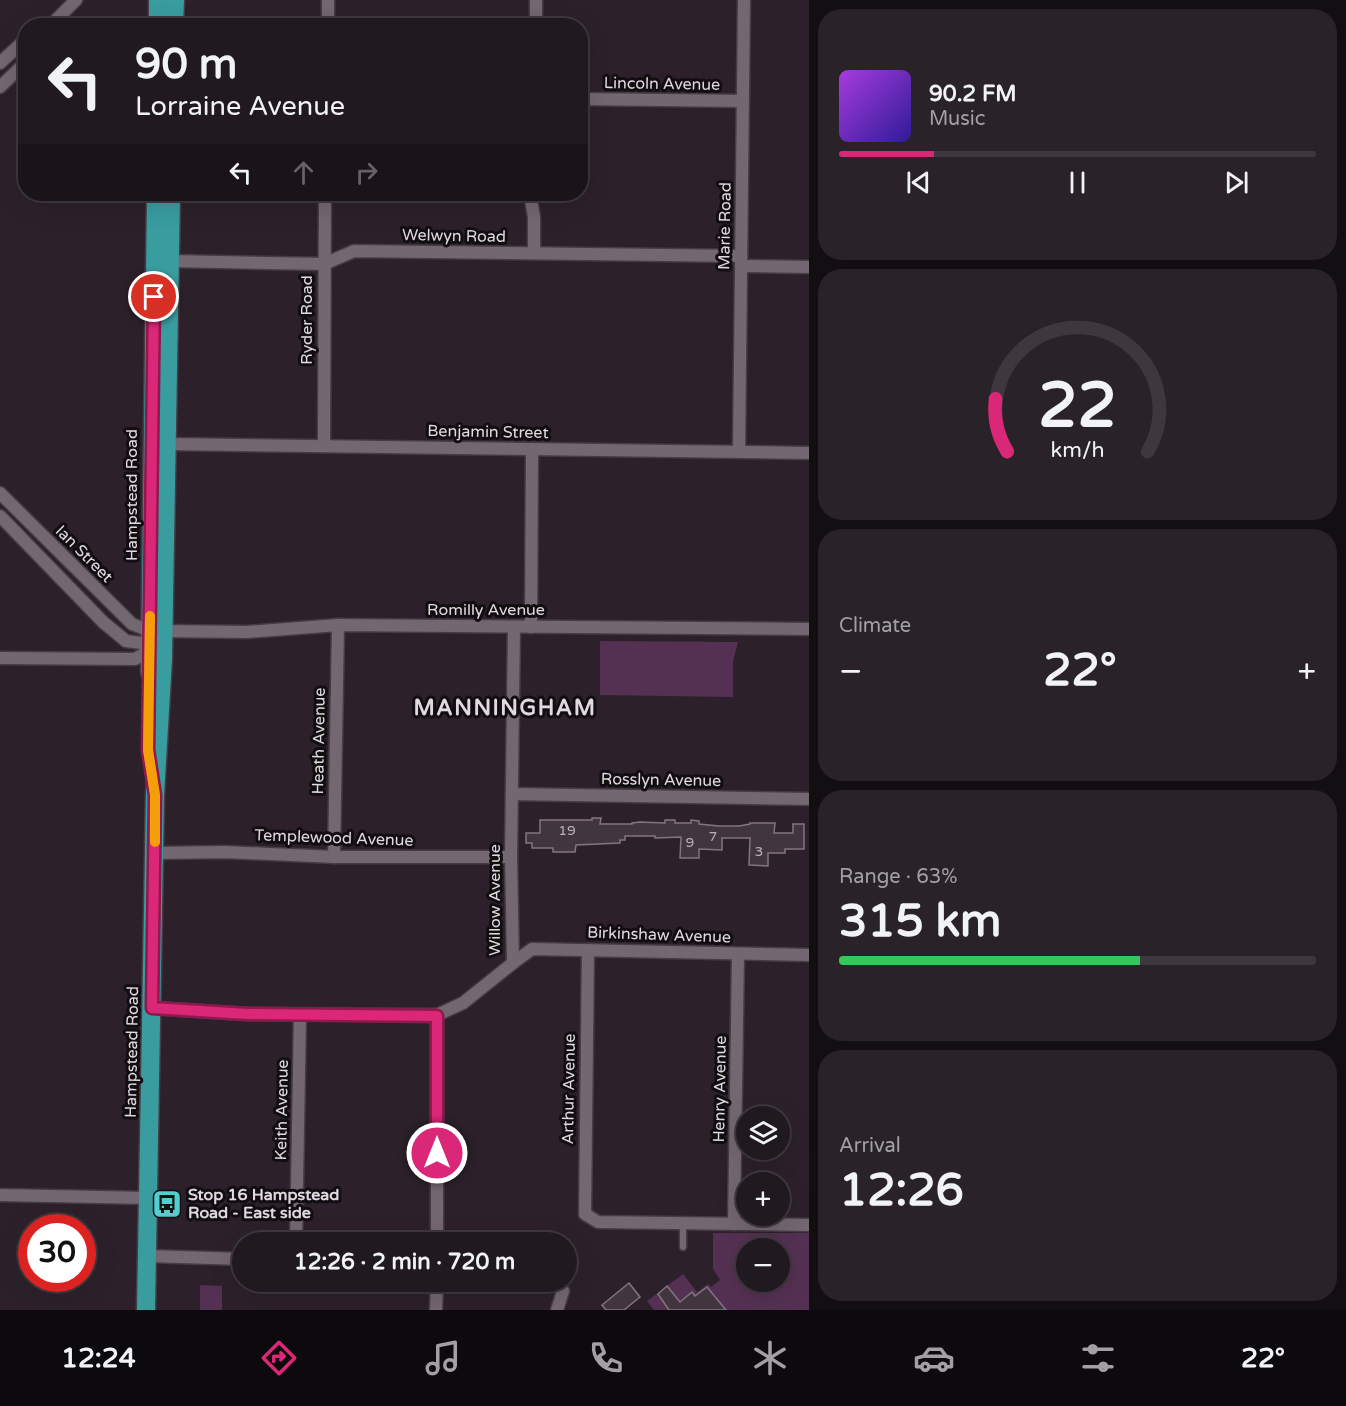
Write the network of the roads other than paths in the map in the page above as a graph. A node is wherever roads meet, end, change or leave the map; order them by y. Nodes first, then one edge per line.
1 (76, 0) edge
2 (158, 0) edge
3 (175, 0) edge
4 (328, 0) edge
5 (536, 0) edge
6 (744, 0) edge
7 (58, 18) edge
8 (158, 18) edge
9 (174, 18) edge
10 (328, 18) edge
11 (536, 18) edge
12 (18, 46) edge
13 (0, 63) edge
14 (18, 70) edge
15 (0, 87) edge
16 (588, 99) edge
17 (743, 101) junction
18 (157, 201) edge
19 (170, 201) edge
20 (325, 201) edge
21 (532, 201) edge
22 (534, 253) junction
23 (162, 261) junction
24 (741, 261) junction
25 (324, 264) junction
26 (809, 267) edge
27 (159, 444) junction
28 (324, 446) junction
29 (532, 449) junction
30 (739, 452) junction
31 (809, 453) edge
32 (0, 493) edge
33 (0, 516) edge
34 (54, 548) junction
35 (41, 558) junction
36 (338, 625) junction
37 (514, 627) junction
38 (531, 627) junction
39 (809, 629) edge
40 (126, 640) junction
41 (155, 643) junction
42 (0, 657) edge
43 (122, 659) junction
44 (512, 794) junction
45 (809, 799) edge
46 (155, 853) junction
47 (334, 857) junction
48 (511, 857) junction
49 (588, 950) junction
50 (738, 954) junction
51 (809, 955) edge
52 (513, 963) junction
53 (152, 1008) junction
54 (300, 1014) junction
55 (437, 1016) junction
56 (0, 1194) edge
57 (148, 1198) junction
58 (683, 1223) junction
59 (734, 1224) junction
60 (809, 1225) edge
61 (296, 1232) edge
62 (437, 1232) edge
63 (683, 1246) dead end
64 (147, 1257) junction
65 (232, 1259) edge
66 (437, 1292) edge
67 (563, 1292) edge
68 (146, 1310) edge
69 (436, 1310) edge
70 (556, 1310) edge

1 - 7 street
2 - 8 highway
3 - 9 highway
4 - 10 street
5 - 11 street
6 - 17 street, Marie Road
12 - 13 street
14 - 15 street
16 - 17 street, Lincoln Avenue
17 - 24 street, Marie Road
18 - 23 highway, Hampstead Road
19 - 23 highway, Hampstead Road
20 - 25 street, Ryder Road
21 - 22 street
22 - 24 street, Welwyn Road
22 - 25 street, Welwyn Road
23 - 25 street, Welwyn Road
23 - 27 highway, Hampstead Road
24 - 26 street, Welwyn Road
24 - 30 street, Marie Road
25 - 28 street, Ryder Road
27 - 28 street, Benjamin Street
27 - 41 highway, Hampstead Road
28 - 29 street, Benjamin Street
29 - 30 street, Benjamin Street
29 - 38 street
30 - 31 street, Benjamin Street
32 - 34 street, Ian Street
33 - 35 street, Ian Street
34 - 35 lane
34 - 41 street, Ian Street
35 - 40 street, Ian Street
36 - 37 street, Romilly Avenue
36 - 41 street, Romilly Avenue
36 - 47 street, Heath Avenue
37 - 38 street, Romilly Avenue
37 - 44 street, Willow Avenue
38 - 39 street, Romilly Avenue
40 - 41 street, Ian Street
40 - 43 lane
41 - 43 street
41 - 46 highway, Hampstead Road
42 - 43 street
44 - 45 street, Rosslyn Avenue
44 - 48 street, Willow Avenue
46 - 47 street, Templewood Avenue
46 - 53 highway, Hampstead Road
47 - 48 street, Templewood Avenue
48 - 52 street, Willow Avenue
49 - 50 street, Birkinshaw Avenue
49 - 52 street, Birkinshaw Avenue
49 - 58 street, Arthur Avenue
50 - 51 street, Birkinshaw Avenue
50 - 59 street, Henry Avenue
52 - 55 street, Willow Avenue
53 - 54 street
53 - 57 highway, Hampstead Road
54 - 55 street
54 - 61 street, Keith Avenue
55 - 62 street
56 - 57 street
57 - 64 highway, Hampstead Road
58 - 59 street
58 - 63 lane
59 - 60 street
64 - 65 street
64 - 68 highway, Hampstead Road
66 - 69 street
67 - 70 street

